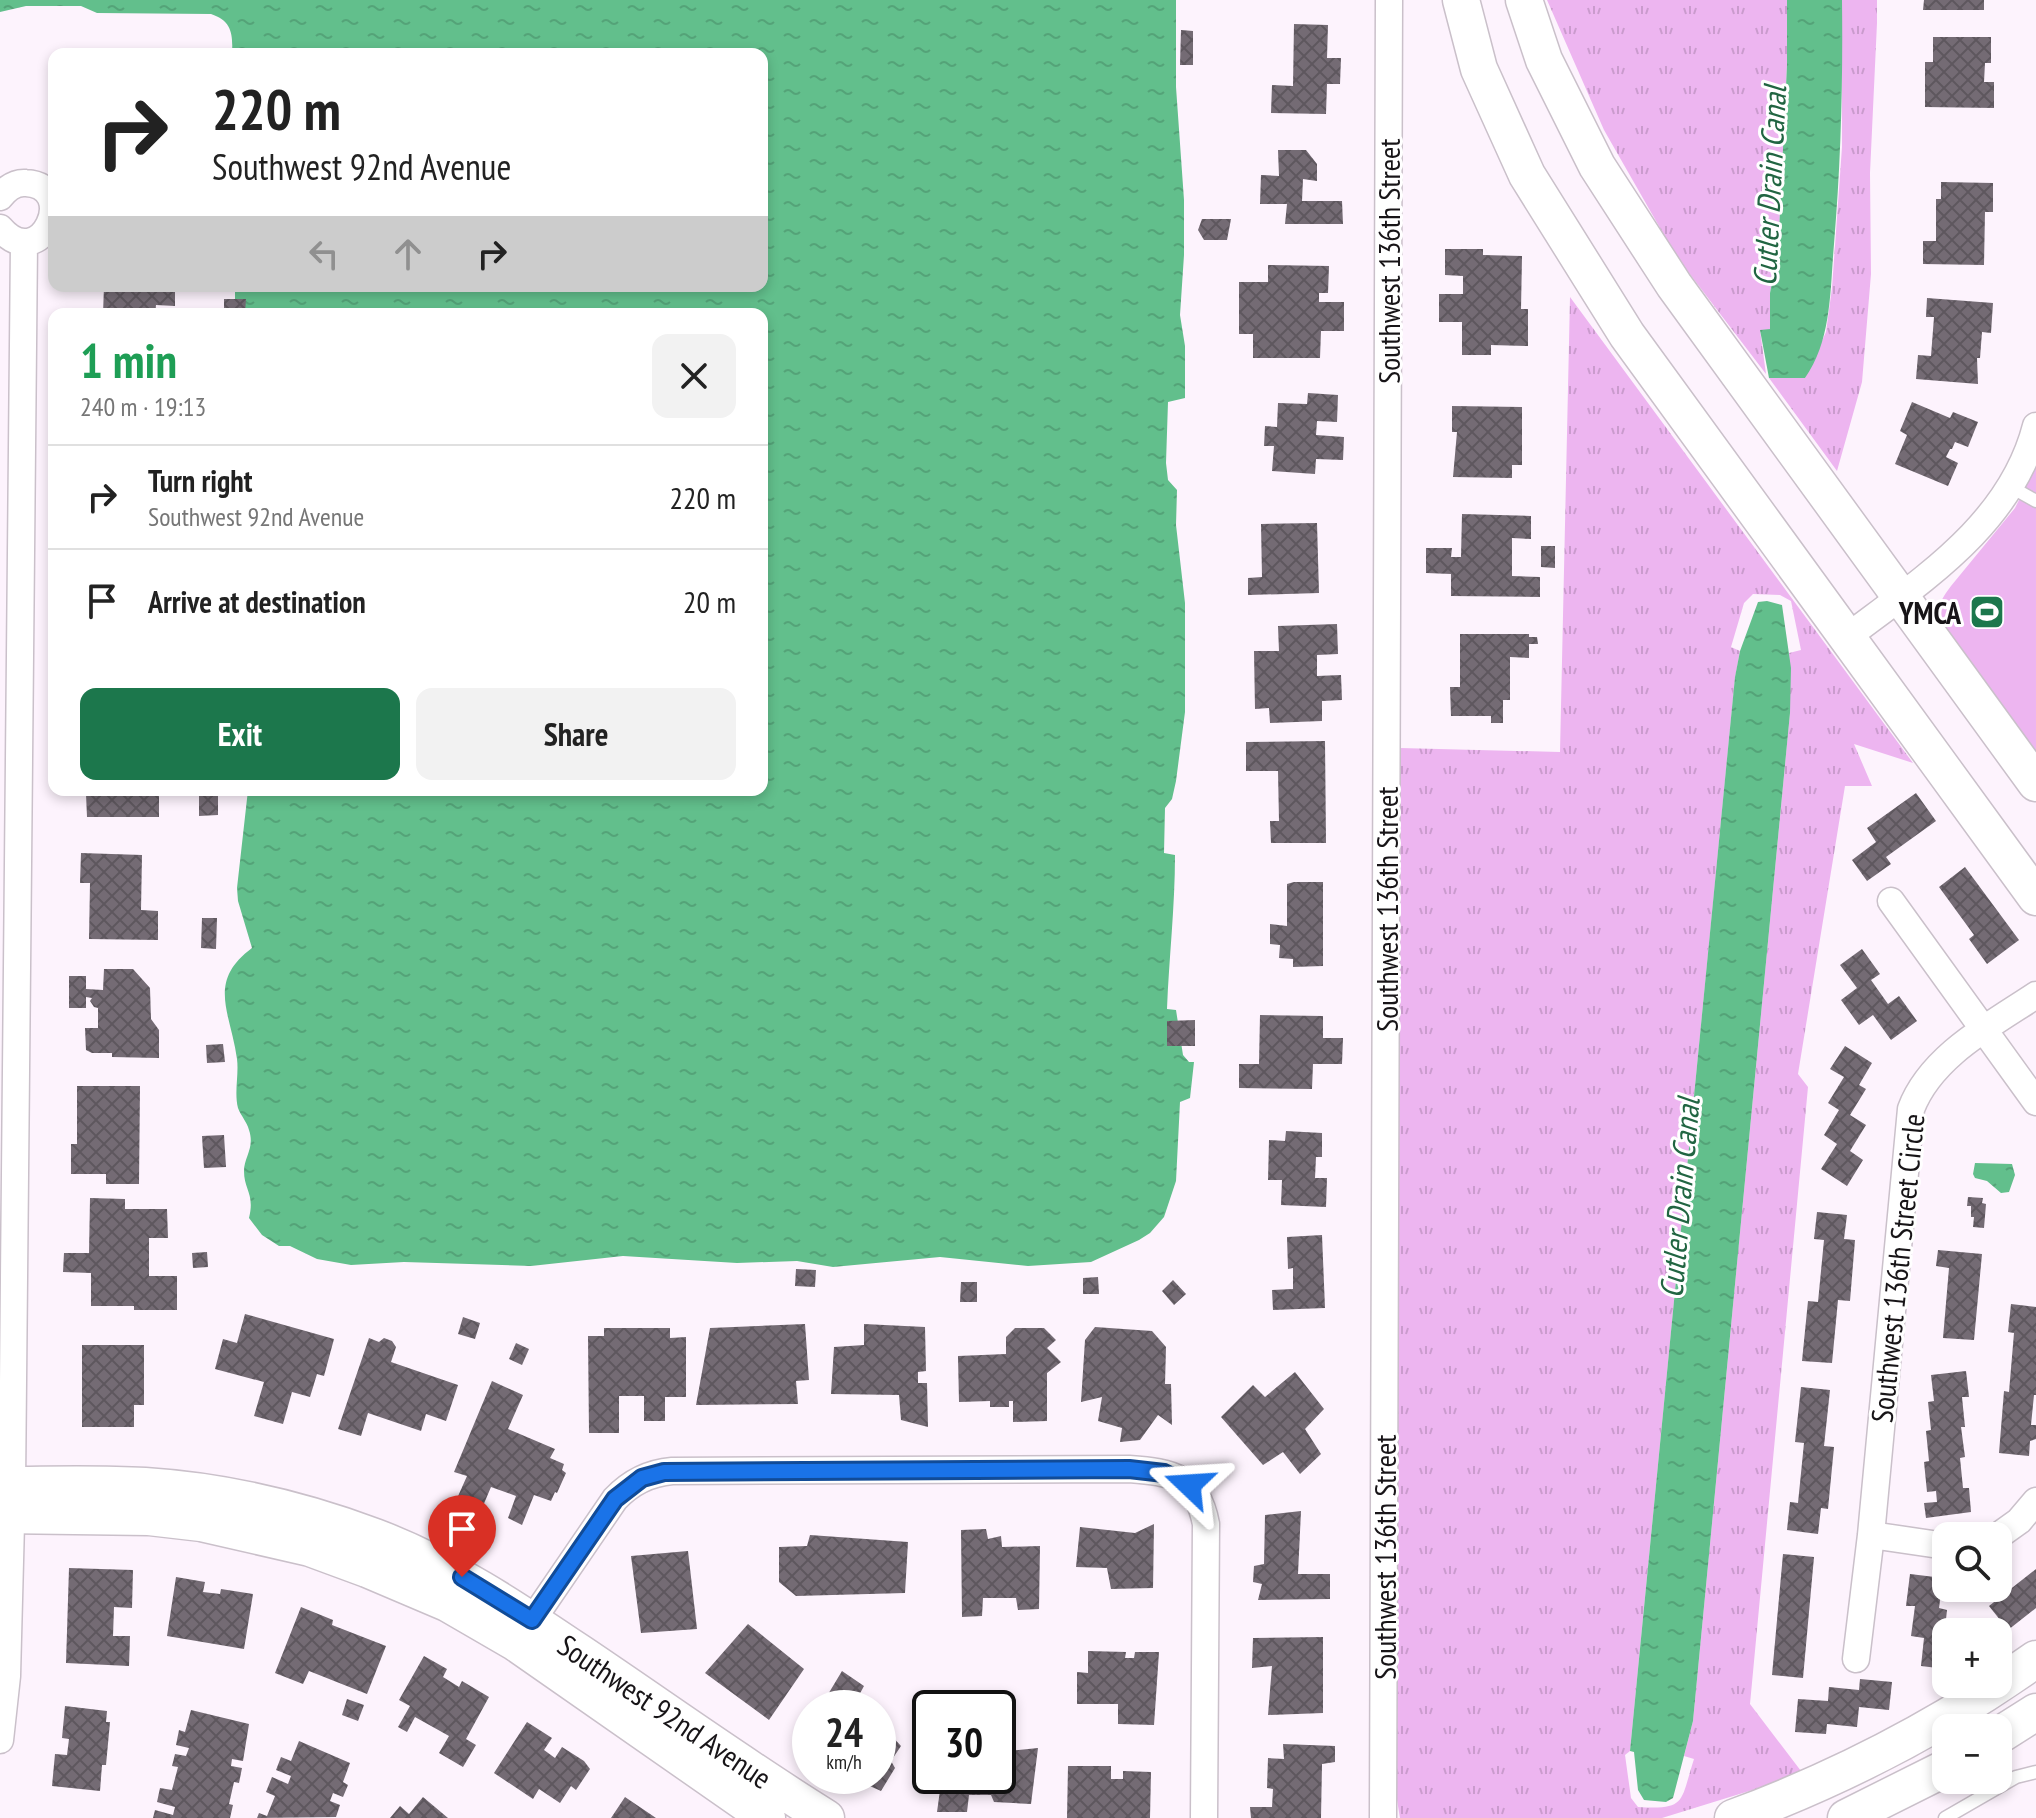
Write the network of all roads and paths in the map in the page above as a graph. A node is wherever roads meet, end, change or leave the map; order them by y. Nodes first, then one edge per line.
1 (1389, 0) edge
2 (1461, 0) edge
3 (1524, 0) edge
4 (48, 196) edge
5 (0, 197) edge
6 (0, 228) edge
7 (48, 230) edge
8 (24, 242) junction
9 (2036, 426) edge
10 (2011, 487) junction
11 (2036, 501) edge
12 (1901, 596) junction
13 (1846, 638) junction
14 (2036, 783) edge
15 (2036, 897) edge
16 (1891, 901) dead end
17 (2036, 995) edge
18 (1983, 1030) junction
19 (2036, 1102) edge
20 (6, 1500) edge
21 (2036, 1501) edge
22 (2012, 1526) edge
23 (1871, 1535) junction
24 (1932, 1544) edge
25 (524, 1632) junction
26 (1856, 1659) dead end
27 (2036, 1659) edge
28 (2036, 1712) edge
29 (2012, 1727) edge
30 (0, 1740) edge
31 (2036, 1772) edge
32 (1932, 1775) edge
33 (767, 1818) edge
34 (826, 1818) edge
35 (1204, 1818) edge
36 (1383, 1818) edge
37 (1733, 1818) edge
38 (1846, 1818) edge
39 (1945, 1818) edge

1 - 36 street, Southwest 136th Street
2 - 13 street
3 - 12 street
4 - 5 street
6 - 8 street
7 - 8 street
8 - 20 street
9 - 10 street
10 - 11 lane
10 - 12 street
12 - 13 street
12 - 14 street
13 - 15 street
16 - 18 street
17 - 18 street, Southwest 136th Street Circle
18 - 19 street
18 - 23 street, Southwest 136th Street Circle
20 - 25 street, Southwest 92nd Avenue
20 - 30 street
21 - 22 street
23 - 24 street
23 - 26 street, Southwest 136th Street Circle
25 - 33 street, Southwest 92nd Avenue
25 - 34 street, Southwest 92nd Avenue
25 - 35 street
27 - 37 street
28 - 29 street
31 - 39 lane
32 - 38 street

